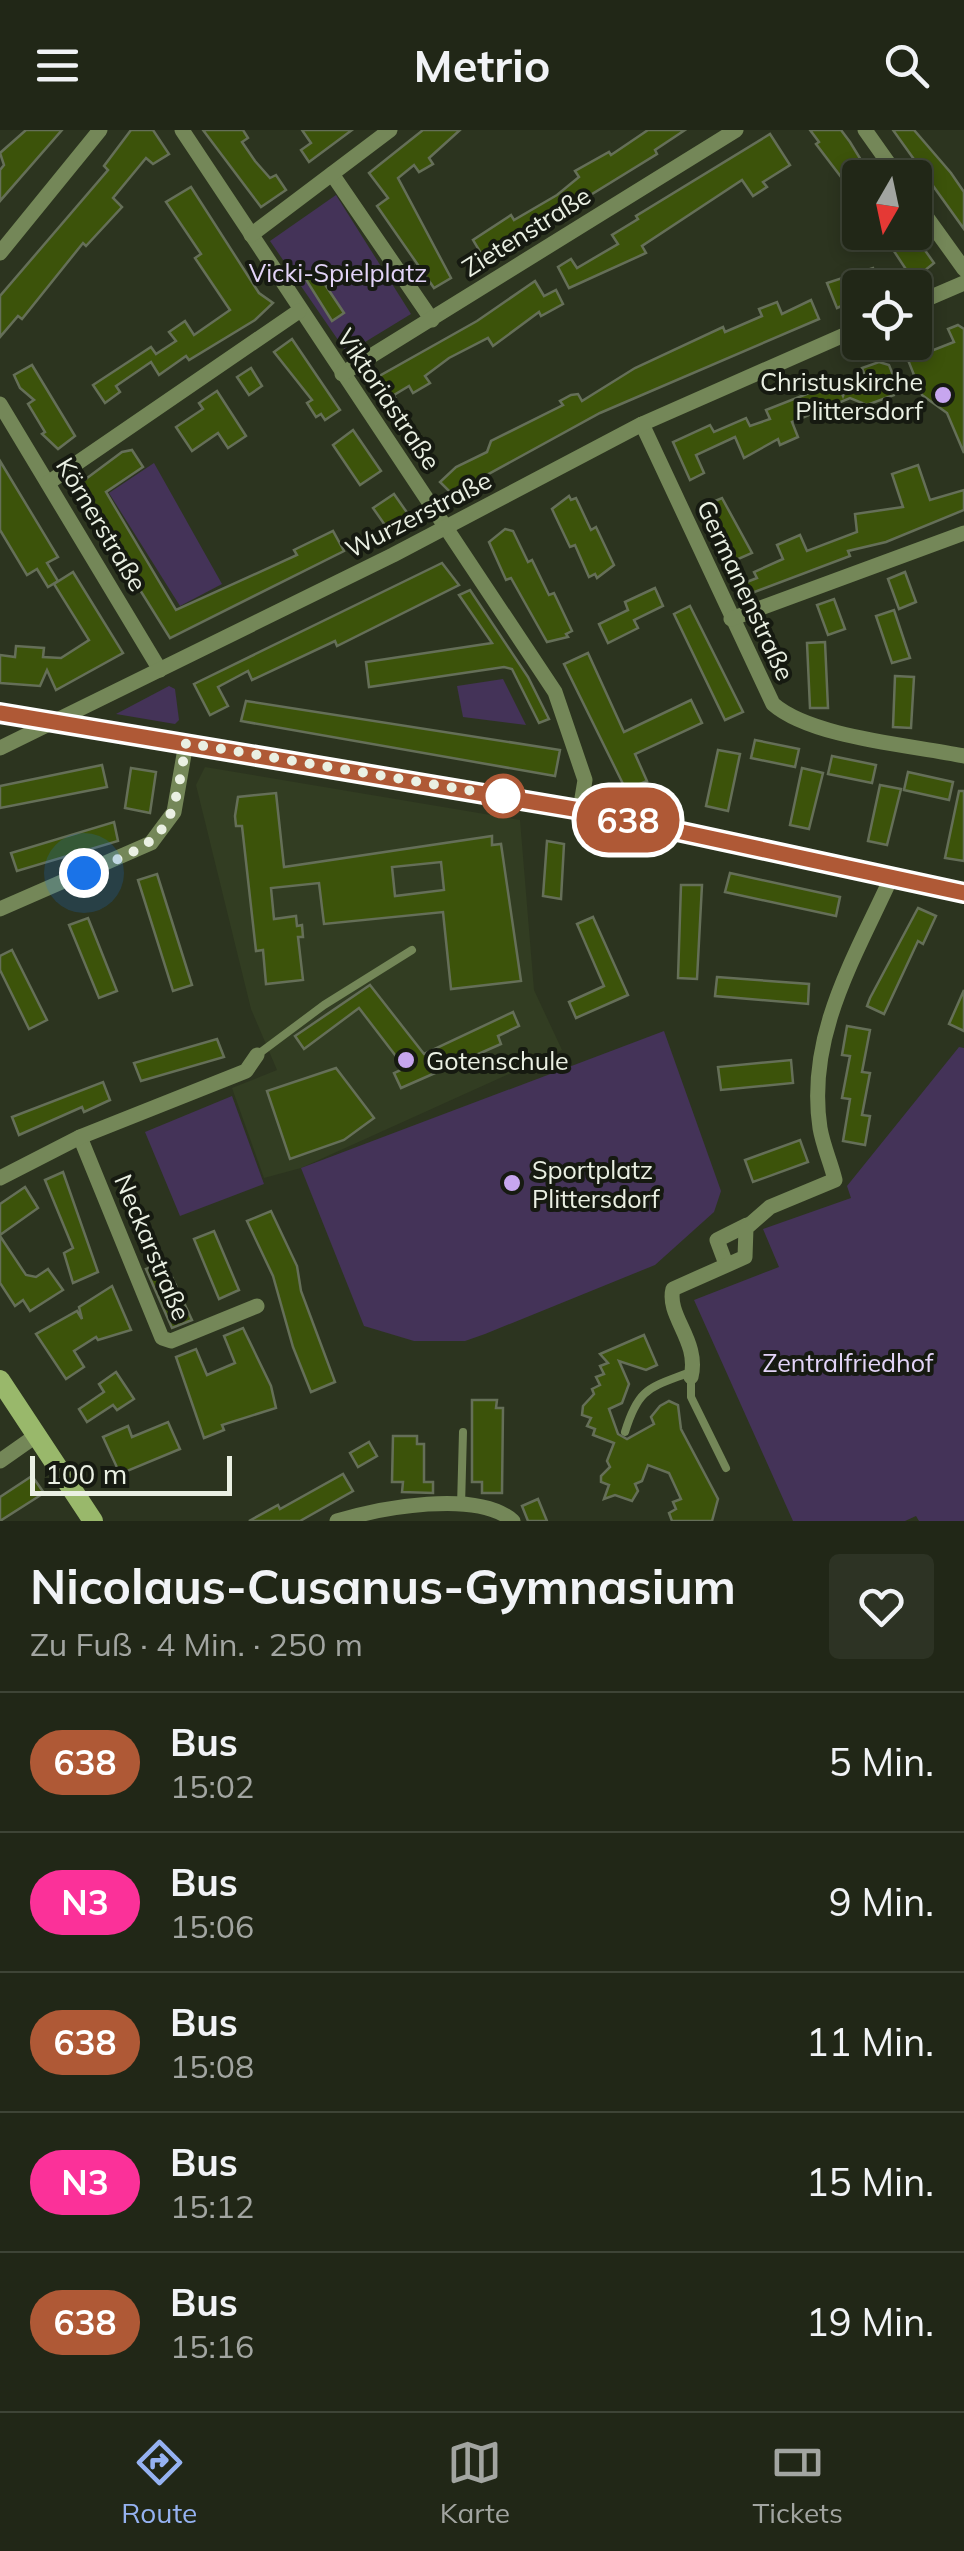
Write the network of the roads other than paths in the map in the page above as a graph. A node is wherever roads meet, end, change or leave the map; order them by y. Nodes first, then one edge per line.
1 (100, 130) edge
2 (182, 130) edge
3 (390, 130) edge
4 (736, 130) edge
5 (864, 130) edge
6 (885, 160) edge
7 (332, 174) junction
8 (932, 224) edge
9 (251, 235) junction
10 (0, 253) edge
11 (964, 269) edge
12 (964, 284) edge
13 (932, 297) edge
14 (299, 311) junction
15 (432, 320) junction
16 (842, 336) edge
17 (342, 374) junction
18 (0, 404) edge
19 (642, 424) junction
20 (48, 483) junction
21 (444, 529) junction
22 (964, 533) edge
23 (731, 620) junction
24 (160, 670) junction
25 (0, 713) edge
26 (56, 722) junction
27 (186, 743) junction
28 (0, 748) edge
29 (964, 756) edge
30 (580, 810) junction
31 (891, 878) junction
32 (964, 893) edge
33 (0, 909) edge
34 (412, 950) dead end
35 (258, 1055) joint
36 (80, 1138) junction
37 (0, 1178) edge
38 (748, 1225) junction
39 (726, 1264) junction
40 (257, 1306) dead end
41 (692, 1374) junction
42 (0, 1380) edge
43 (463, 1432) dead end
44 (625, 1432) dead end
45 (36, 1436) junction
46 (0, 1461) edge
47 (726, 1468) dead end
48 (461, 1506) junction
49 (360, 1518) edge
50 (93, 1521) edge
51 (337, 1521) edge
52 (513, 1521) edge

1 - 10 street
2 - 9 street, Viktoriastraße
3 - 7 street
4 - 15 street, Zietenstraße
5 - 6 street
7 - 9 street
7 - 15 street
8 - 11 street
9 - 14 street, Viktoriastraße
12 - 13 street
14 - 17 street, Viktoriastraße
14 - 20 street
15 - 17 street, Zietenstraße
16 - 19 street, Wurzerstraße
17 - 21 street, Viktoriastraße
18 - 20 street, Körnerstraße
19 - 21 street, Wurzerstraße
19 - 23 street, Germanenstraße
20 - 24 street, Körnerstraße
21 - 24 street, Wurzerstraße
21 - 30 street, Viktoriastraße
22 - 23 street
23 - 29 street, Germanenstraße
24 - 26 street, Wurzerstraße
25 - 26 street
26 - 27 street
26 - 28 street, Wurzerstraße
27 - 30 street
27 - 33 street
30 - 31 street
31 - 32 street
31 - 38 street
34 - 35 lane
35 - 36 street
36 - 37 street
36 - 40 street, Neckarstraße
38 - 39 street
38 - 39 street
39 - 41 street
41 - 44 lane
41 - 47 lane
42 - 45 main road
43 - 48 lane
45 - 46 street
45 - 50 main road
48 - 49 street
48 - 52 street
49 - 51 street

